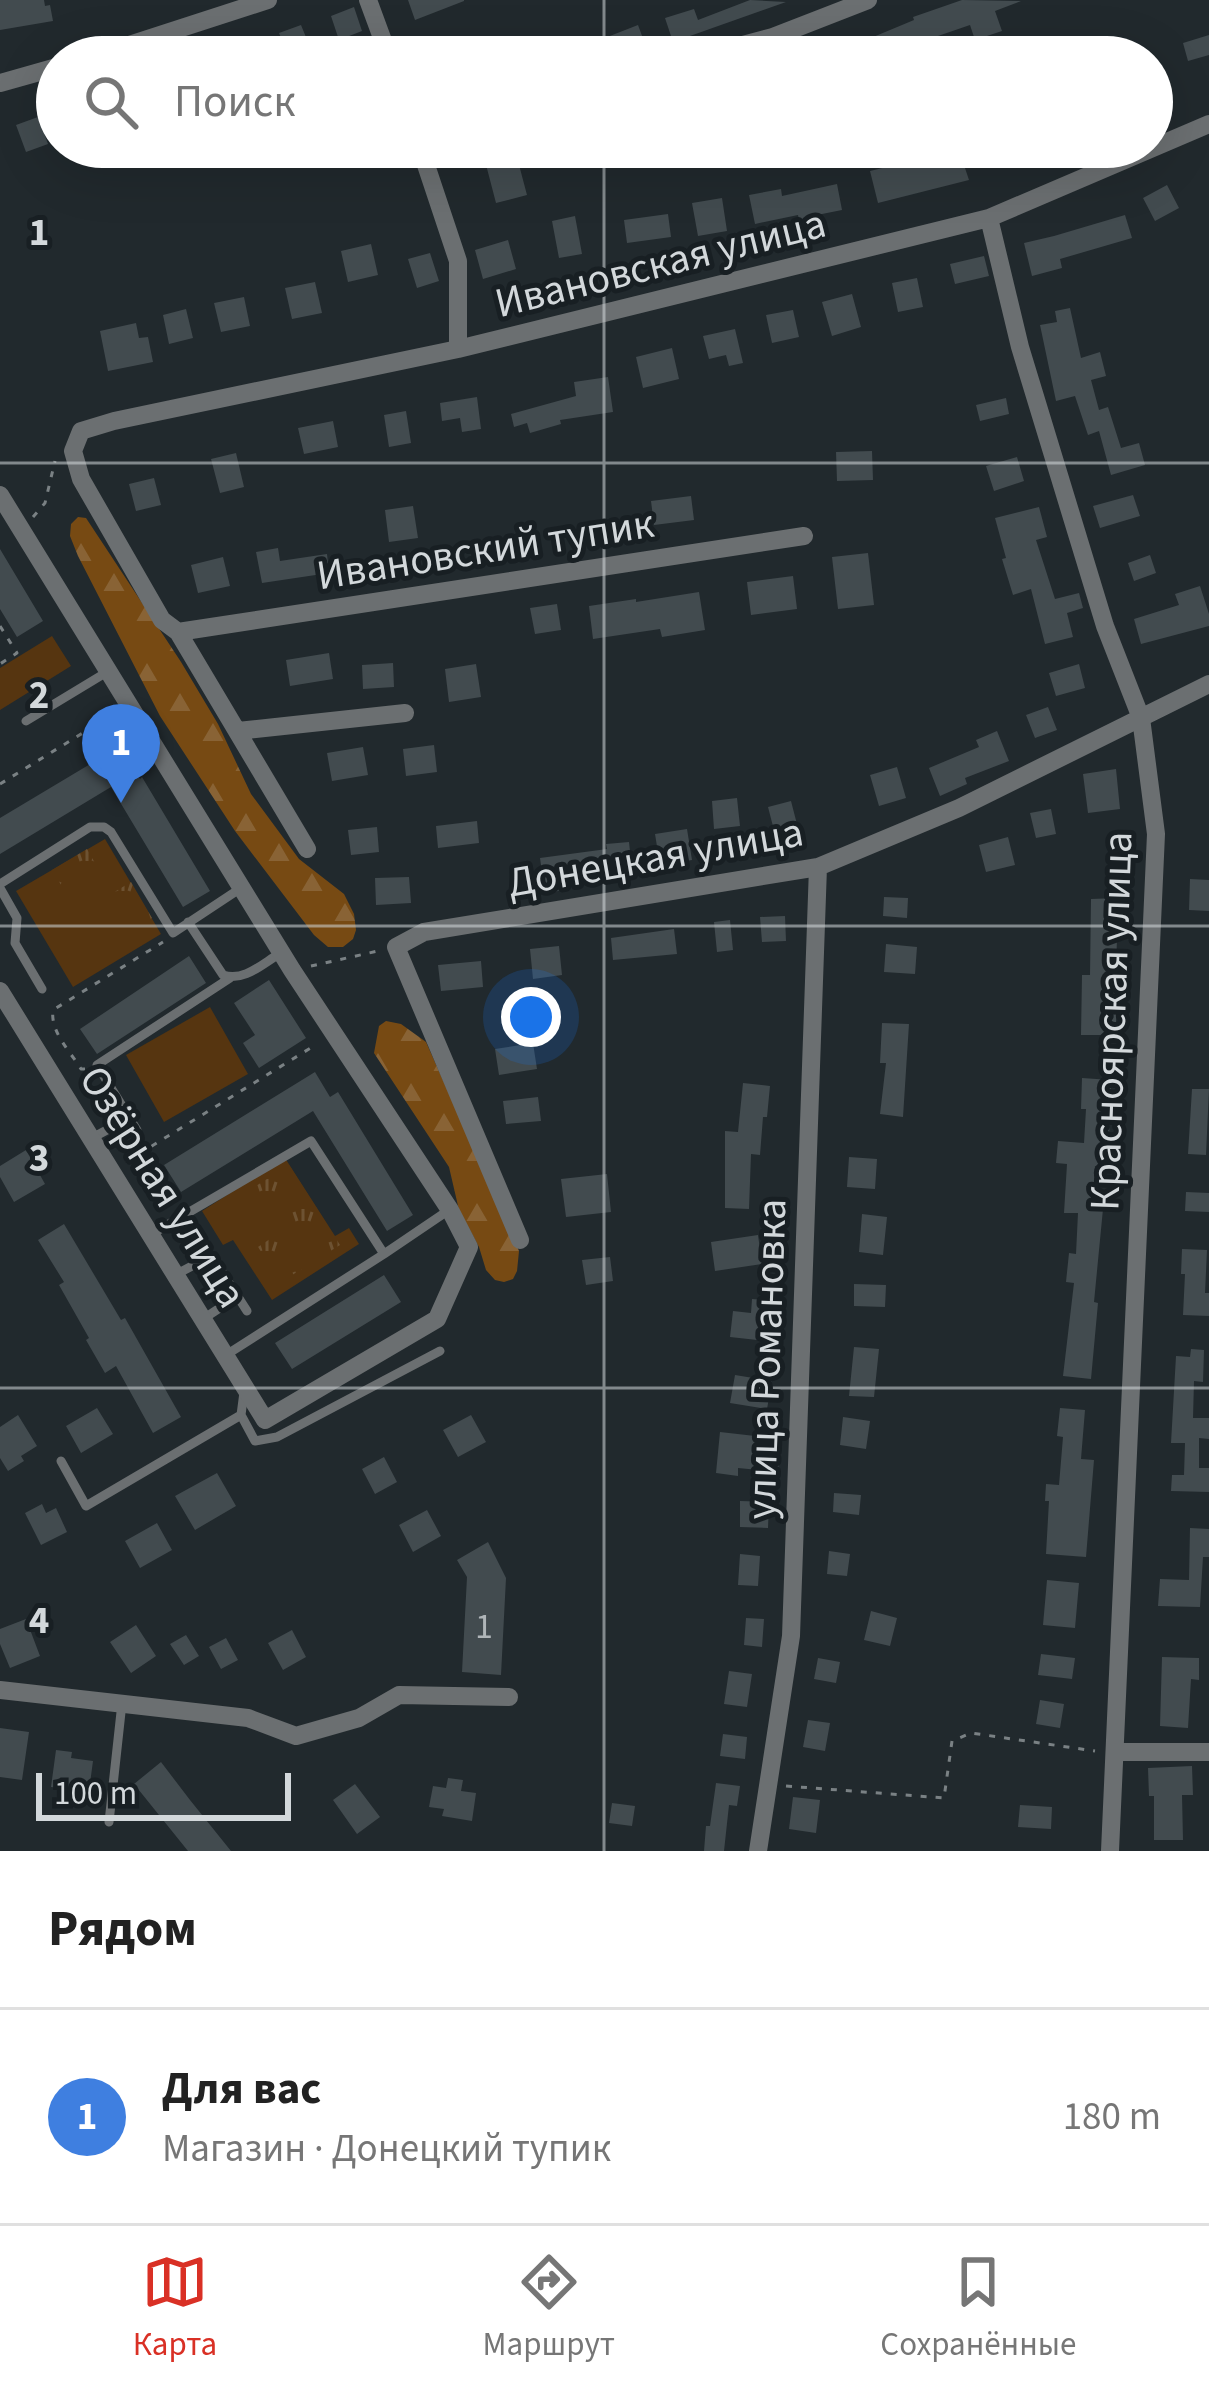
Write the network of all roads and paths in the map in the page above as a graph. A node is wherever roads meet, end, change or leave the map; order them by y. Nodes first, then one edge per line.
1 (268, 0) edge
2 (368, 0) edge
3 (868, 0) edge
4 (157, 36) edge
5 (381, 36) edge
6 (775, 36) edge
7 (36, 73) edge
8 (0, 82) edge
9 (1209, 124) edge
10 (1173, 139) edge
11 (427, 168) edge
12 (1106, 168) edge
13 (989, 218) junction
14 (458, 349) junction
15 (55, 462) dead end
16 (0, 496) edge
17 (21, 531) junction
18 (803, 536) dead end
19 (0, 626) edge
20 (178, 632) junction
21 (0, 664) edge
22 (107, 672) junction
23 (1209, 684) edge
24 (129, 705) junction
25 (405, 713) dead end
26 (1141, 718) junction
27 (26, 721) dead end
28 (238, 731) junction
29 (0, 784) edge
30 (307, 849) dead end
31 (818, 867) junction
32 (0, 886) edge
33 (242, 889) junction
34 (188, 922) junction
35 (173, 933) junction
36 (396, 947) junction
37 (286, 962) junction
38 (230, 978) junction
39 (41, 989) dead end
40 (0, 991) edge
41 (334, 1034) junction
42 (100, 1072) junction
43 (129, 1118) junction
44 (137, 1130) joint
45 (92, 1138) junction
46 (140, 1154) junction
47 (112, 1170) junction
48 (450, 1210) junction
49 (174, 1221) junction
50 (149, 1235) junction
51 (520, 1240) dead end
52 (384, 1254) junction
53 (176, 1275) junction
54 (238, 1296) junction
55 (247, 1311) dead end
56 (203, 1319) junction
57 (440, 1351) dead end
58 (226, 1355) junction
59 (244, 1387) junction
60 (242, 1415) junction
61 (62, 1461) dead end
62 (0, 1690) edge
63 (509, 1697) dead end
64 (122, 1703) junction
65 (1209, 1752) edge
66 (1116, 1753) junction
67 (766, 1784) junction
68 (109, 1822) dead end
69 (758, 1851) edge
70 (1110, 1851) edge

1 - 4 street
2 - 5 street
3 - 6 street
7 - 8 street
9 - 10 street, Ивановская улица
11 - 14 street
12 - 13 street, Ивановская улица
13 - 14 street, Ивановская улица
13 - 26 street, Красноярская улица
14 - 20 street, Ивановская улица
15 - 17 path
16 - 17 street
17 - 22 street
18 - 20 street, Ивановский тупик
19 - 21 path
20 - 28 street
22 - 24 street
22 - 27 lane
23 - 26 street, Донецкая улица
24 - 29 path
24 - 33 street
25 - 28 street
26 - 31 street, Донецкая улица
26 - 66 street, Красноярская улица
28 - 30 street
31 - 36 street, Донецкая улица
31 - 67 street, улица Романовка
32 - 35 lane
32 - 39 lane
33 - 34 lane
33 - 37 street
34 - 35 lane
34 - 38 lane
35 - 42 path
36 - 37 path
36 - 51 street
37 - 38 lane
37 - 41 street
38 - 42 lane
40 - 45 street, Озёрная улица
41 - 46 path
41 - 48 street
42 - 43 lane
43 - 44 lane
43 - 45 lane
44 - 46 path
45 - 47 street, Озёрная улица
46 - 47 path
46 - 49 path
47 - 50 street, Озёрная улица
48 - 52 lane
48 - 59 street, Озёрная улица
49 - 50 lane
49 - 52 lane
50 - 53 street, Озёрная улица
52 - 58 lane
53 - 54 lane
53 - 56 street, Озёрная улица
54 - 55 lane
54 - 56 lane
56 - 58 street, Озёрная улица
57 - 60 lane
58 - 59 street, Озёрная улица
59 - 60 lane
60 - 61 lane
62 - 64 street
63 - 64 street
64 - 68 lane
65 - 66 street
66 - 67 path
66 - 70 street, Красноярская улица
67 - 69 street, улица Романовка

